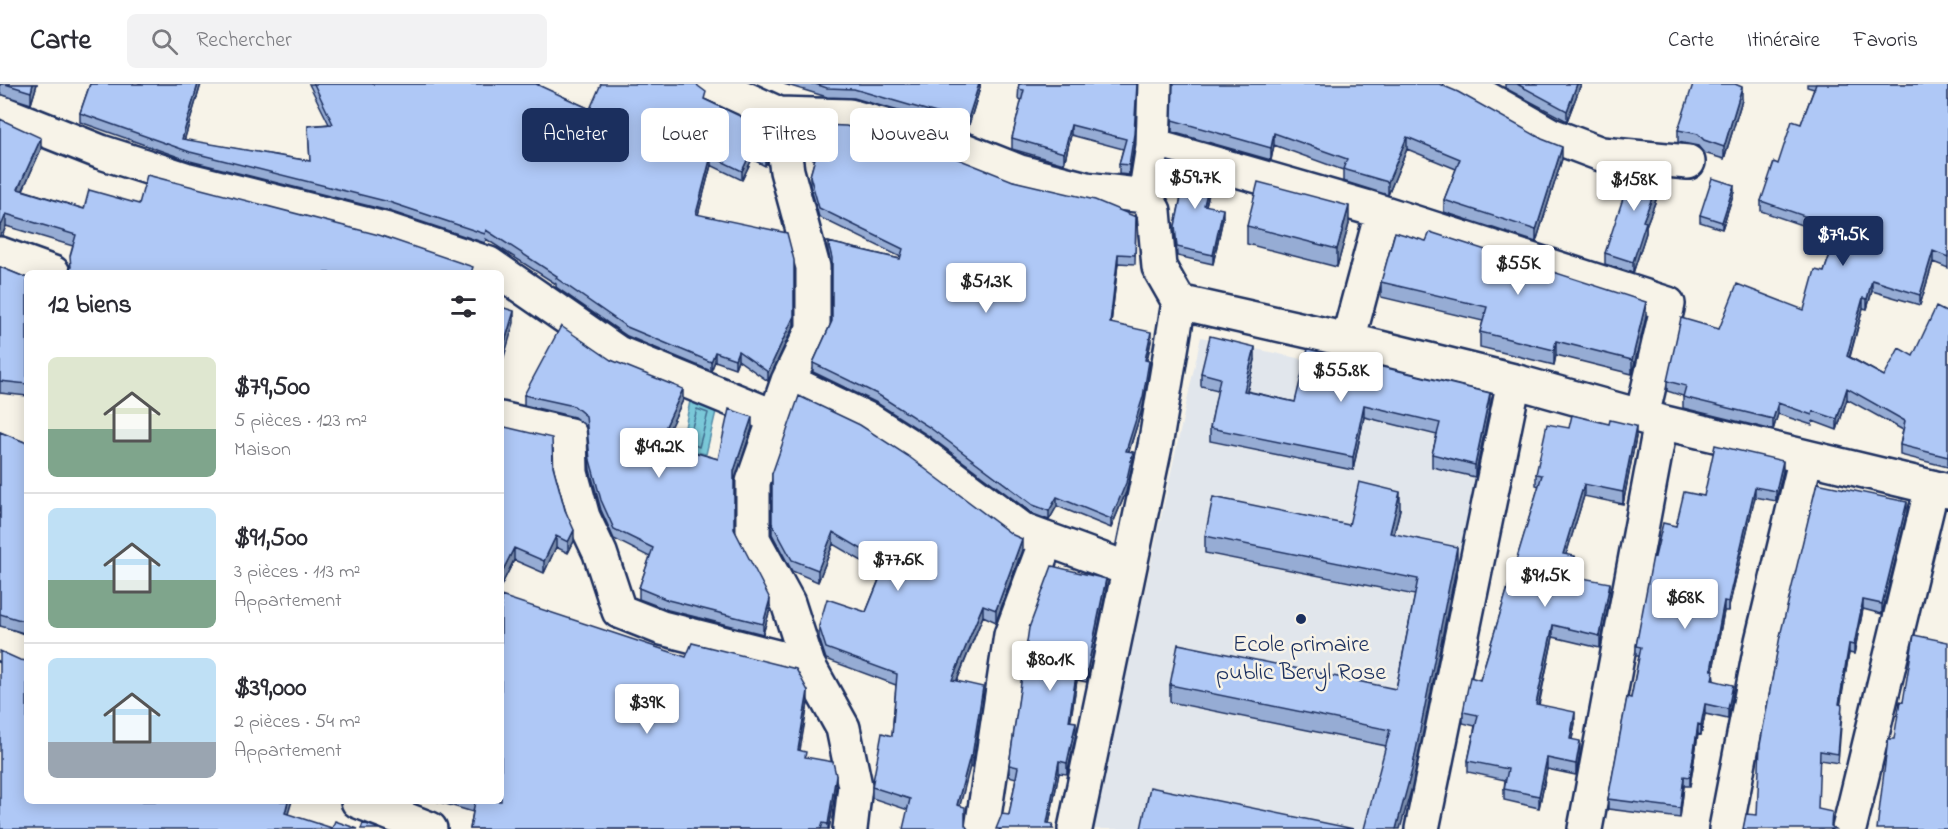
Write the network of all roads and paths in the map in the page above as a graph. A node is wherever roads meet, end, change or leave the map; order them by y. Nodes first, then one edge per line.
1 (713, 84) edge
2 (1155, 84) edge
3 (1461, 84) edge
4 (766, 108) edge
5 (0, 112) edge
6 (838, 116) edge
7 (1153, 146) junction
8 (786, 162) edge
9 (1688, 162) dead end
10 (1144, 196) junction
11 (1382, 213) junction
12 (0, 254) edge
13 (45, 270) edge
14 (498, 270) edge
15 (504, 274) edge
16 (1179, 302) junction
17 (1348, 340) junction
18 (788, 381) junction
19 (1514, 381) junction
20 (775, 417) junction
21 (1652, 419) junction
22 (504, 420) edge
23 (1806, 457) junction
24 (1940, 489) edge
25 (1046, 541) junction
26 (1128, 569) junction
27 (0, 643) edge
28 (24, 653) edge
29 (808, 665) junction
30 (366, 804) edge
31 (430, 829) edge
32 (850, 829) edge
33 (982, 829) edge
34 (1075, 829) edge
35 (1422, 829) edge
36 (1586, 829) edge
37 (1726, 829) edge
38 (1849, 829) edge

1 - 4 street
2 - 7 street
3 - 9 street
5 - 14 street
6 - 10 street
7 - 10 street
7 - 11 street
8 - 18 street
10 - 16 street
11 - 17 street
11 - 21 street
12 - 13 street
15 - 20 street
16 - 17 street
16 - 26 street
17 - 19 street
18 - 20 street
18 - 25 street
19 - 21 street
19 - 35 street
20 - 29 street
21 - 23 street
21 - 36 street
22 - 29 street
23 - 24 street
23 - 37 street
24 - 38 street
25 - 26 street
25 - 33 street
26 - 34 street
27 - 28 street
29 - 32 street
30 - 31 street

